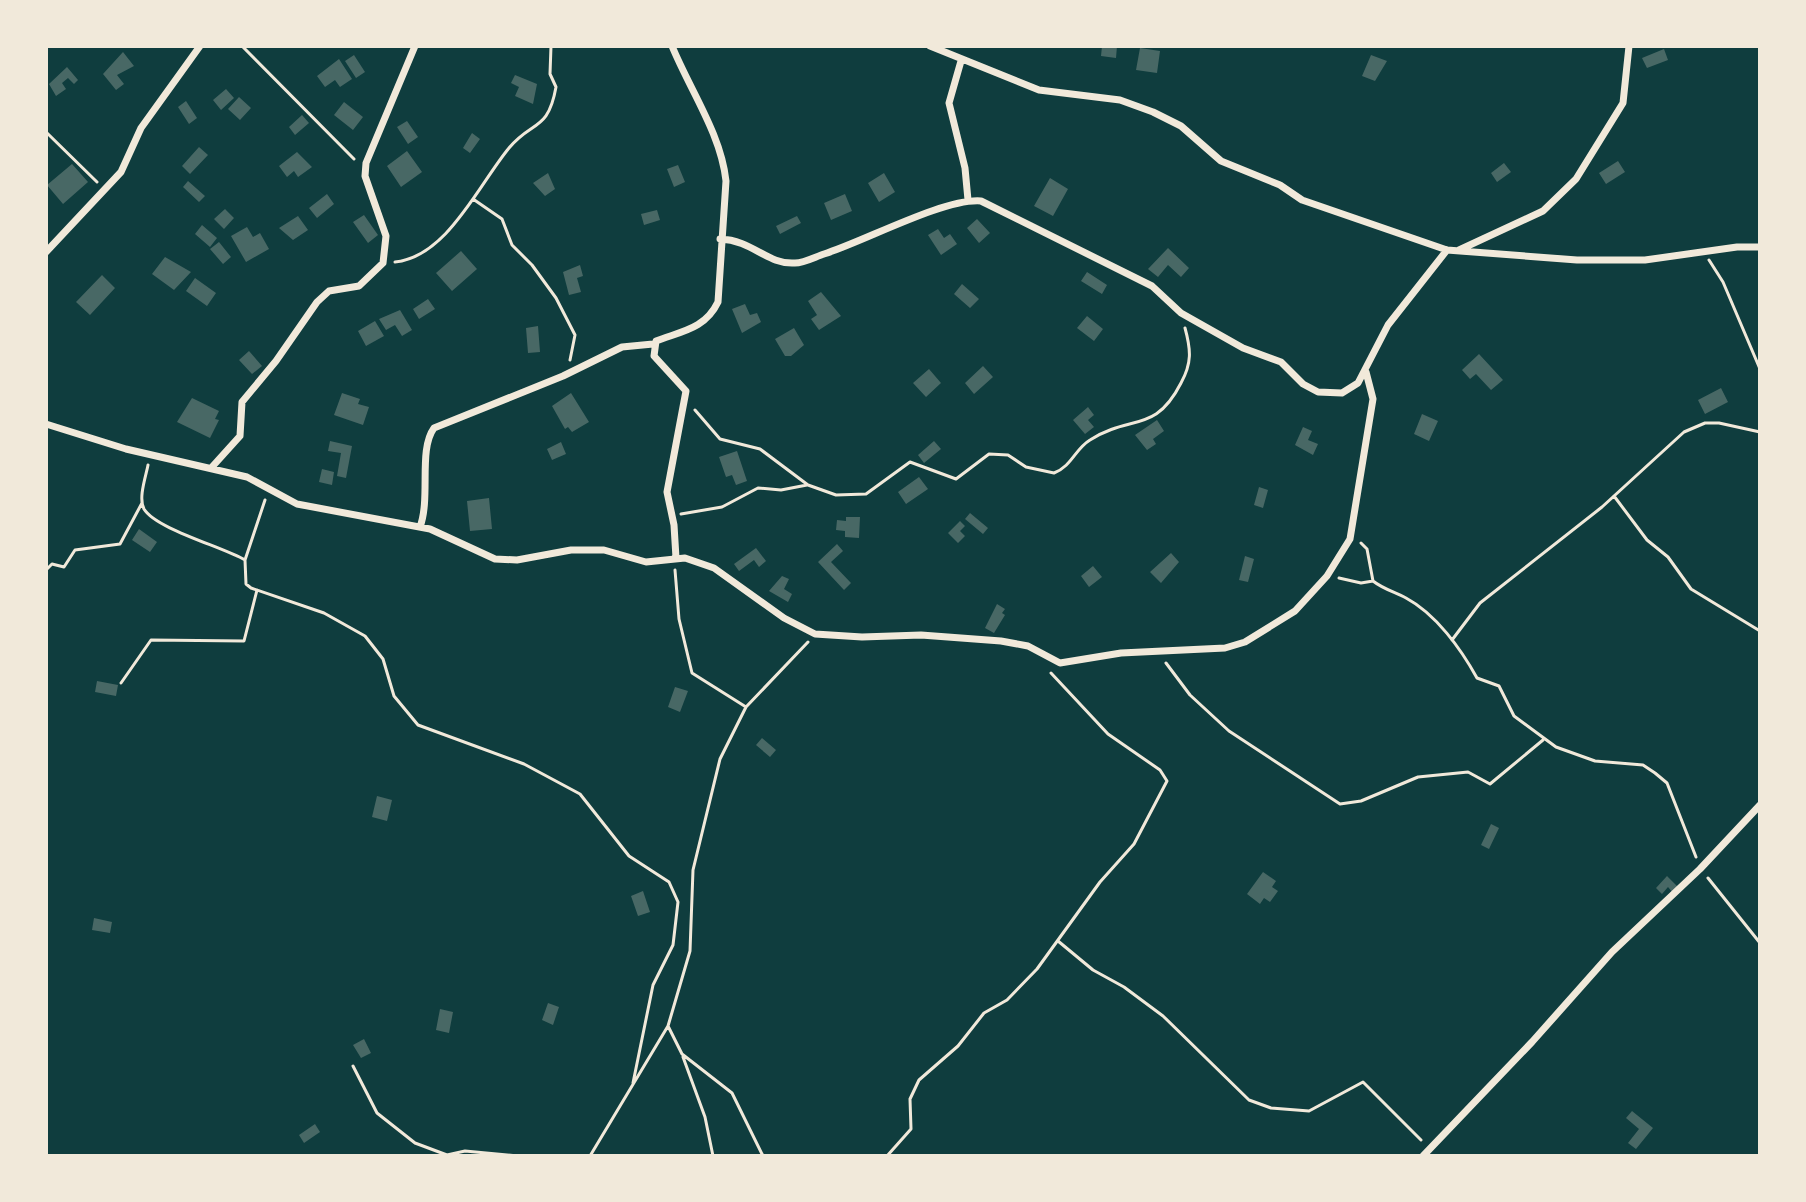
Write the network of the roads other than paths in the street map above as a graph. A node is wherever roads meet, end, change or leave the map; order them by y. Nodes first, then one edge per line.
1 (200, 46) edge
2 (415, 46) edge
3 (672, 46) edge
4 (930, 46) edge
5 (1629, 46) edge
6 (961, 61) junction
7 (968, 200) junction
8 (720, 239) junction
9 (1760, 247) edge
10 (1452, 250) junction
11 (46, 252) edge
12 (653, 344) junction
13 (1366, 372) junction
14 (46, 424) edge
15 (212, 467) junction
16 (420, 527) junction
17 (676, 558) junction
18 (1760, 805) edge
19 (1423, 1156) edge

1 - 11 street
2 - 15 street
3 - 8 street
4 - 6 street
5 - 10 street
6 - 7 street
6 - 10 street
7 - 8 street
7 - 13 street
8 - 12 street
9 - 10 street
10 - 13 street
12 - 16 street
12 - 17 street
13 - 17 street
14 - 15 street
15 - 16 street
16 - 17 street
18 - 19 street

